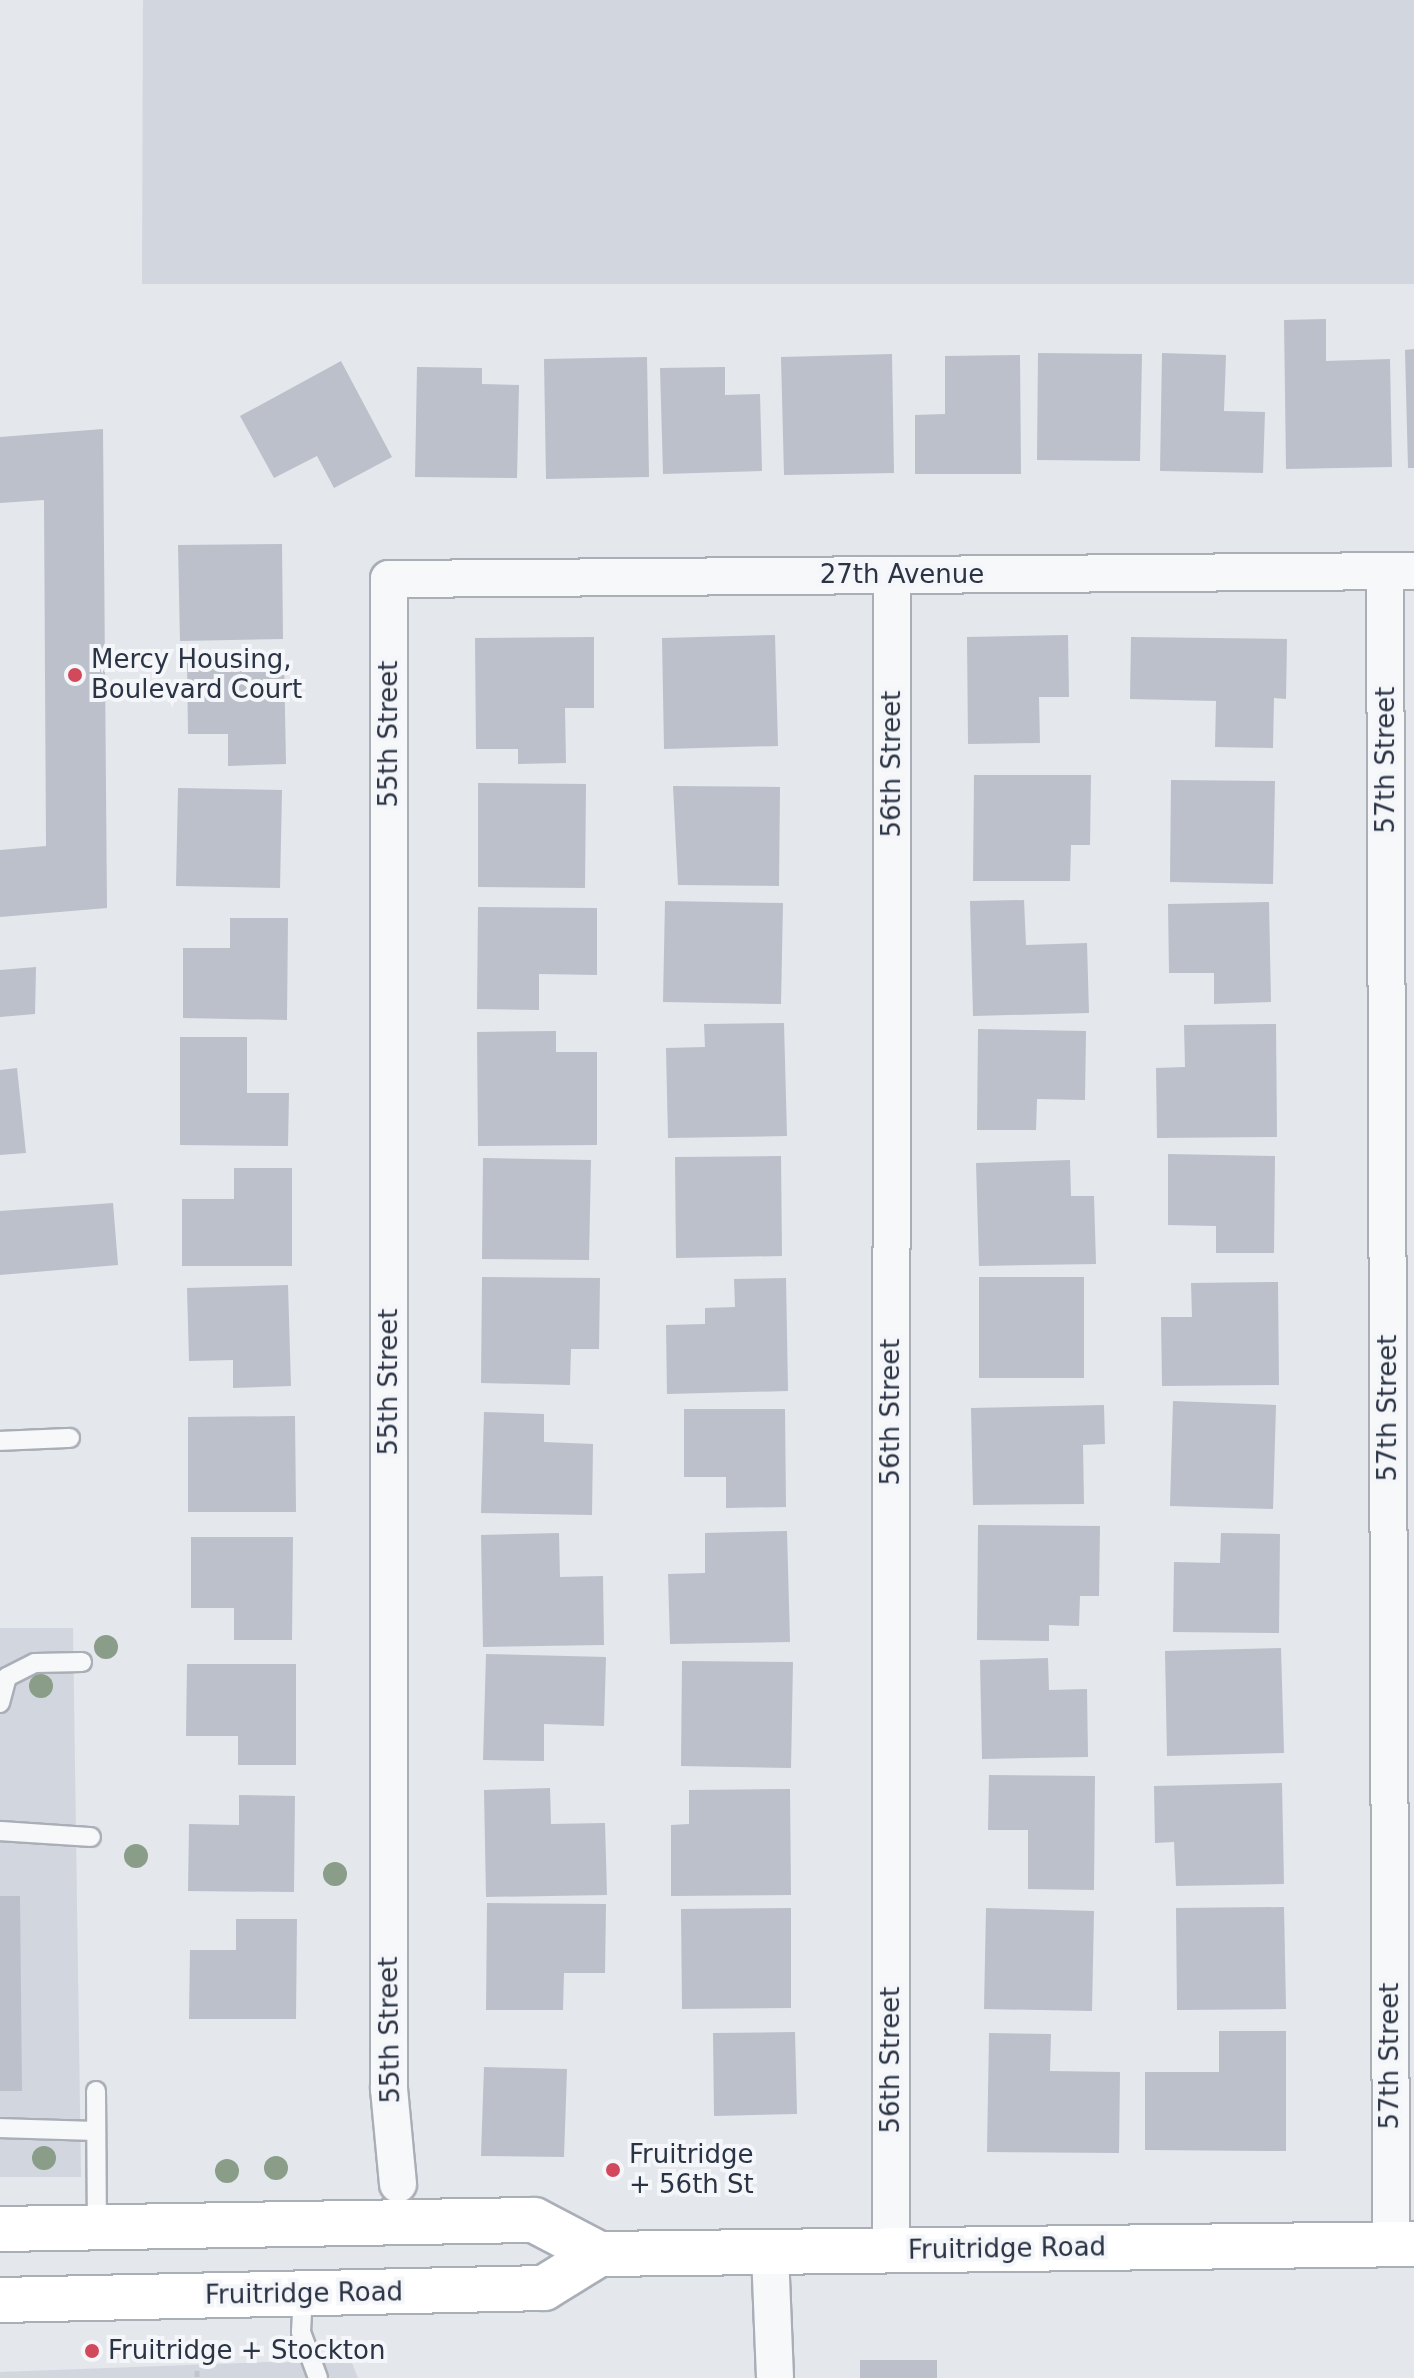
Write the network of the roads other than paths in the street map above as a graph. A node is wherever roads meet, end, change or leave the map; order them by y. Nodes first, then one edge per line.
1 (1399, 572) edge
2 (892, 575) junction
3 (389, 579) joint
4 (70, 1438) dead end
5 (0, 1441) edge
6 (82, 1662) dead end
7 (0, 1703) edge
8 (0, 1831) edge
9 (91, 1837) dead end
10 (96, 2091) dead end
11 (0, 2128) edge
12 (95, 2131) junction
13 (398, 2184) dead end
14 (97, 2227) junction
15 (0, 2229) edge
16 (1402, 2244) edge
17 (891, 2250) junction
18 (770, 2253) junction
19 (599, 2254) junction
20 (303, 2294) junction
21 (0, 2300) edge
22 (318, 2378) edge
23 (775, 2378) edge

1 - 2 street, 27th Avenue
1 - 16 street, 57th Street
2 - 3 street, 27th Avenue
2 - 17 street, 56th Street
3 - 13 street, 55th Street
4 - 5 lane
6 - 7 lane
8 - 9 lane
10 - 12 lane
11 - 12 lane
12 - 14 lane
14 - 15 main road, Fruitridge Road
14 - 19 main road, Fruitridge Road
16 - 17 main road, Fruitridge Road
17 - 18 main road, Fruitridge Road
18 - 19 main road, Fruitridge Road
18 - 23 street
19 - 20 main road, Fruitridge Road
20 - 21 main road, Fruitridge Road
20 - 22 lane

